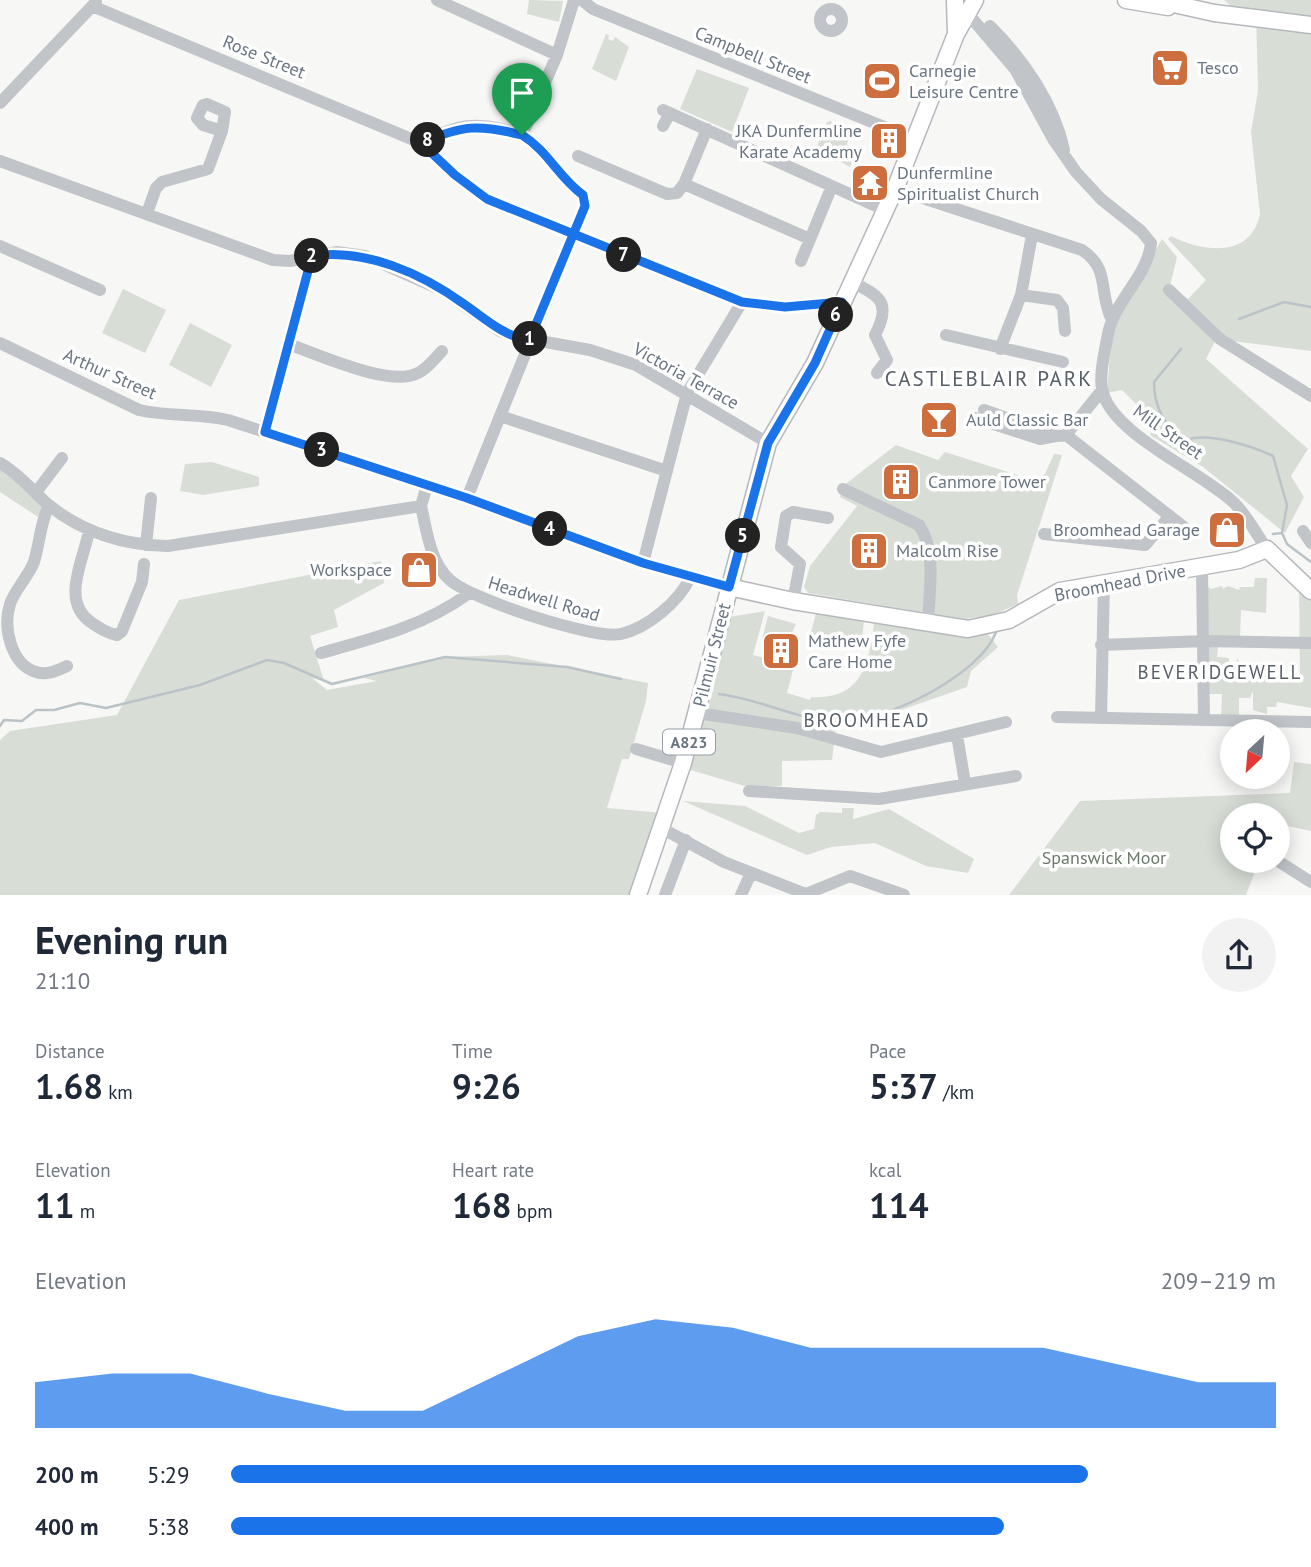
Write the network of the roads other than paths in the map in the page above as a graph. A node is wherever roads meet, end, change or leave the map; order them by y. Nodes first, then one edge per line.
1 (437, 0) edge
2 (574, 0) edge
3 (582, 0) edge
4 (848, 0) edge
5 (955, 0) edge
6 (1126, 0) edge
7 (1156, 0) edge
8 (95, 3) edge
9 (1181, 4) edge
10 (1216, 6) edge
11 (972, 8) edge
12 (841, 14) dead end
13 (1311, 25) edge
14 (956, 34) junction
15 (557, 55) junction
16 (1, 102) edge
17 (663, 126) dead end
18 (707, 130) junction
19 (222, 131) dead end
20 (522, 135) junction
21 (914, 139) junction
22 (421, 143) junction
23 (578, 156) dead end
24 (0, 161) edge
25 (684, 184) junction
26 (832, 186) junction
27 (895, 190) junction
28 (885, 210) junction
29 (147, 214) junction
30 (573, 234) junction
31 (1032, 235) junction
32 (810, 239) junction
33 (0, 246) edge
34 (312, 256) junction
35 (801, 261) dead end
36 (851, 282) junction
37 (100, 290) dead end
38 (1170, 290) dead end
39 (1021, 295) junction
40 (742, 302) junction
41 (842, 302) junction
42 (1112, 320) junction
43 (1065, 331) dead end
44 (946, 335) dead end
45 (529, 341) junction
46 (0, 343) edge
47 (288, 344) junction
48 (1000, 349) junction
49 (442, 351) dead end
50 (1063, 362) dead end
51 (877, 373) dead end
52 (1102, 390) junction
53 (687, 393) junction
54 (1311, 396) edge
55 (979, 414) dead end
56 (500, 416) junction
57 (265, 432) junction
58 (1061, 436) junction
59 (768, 443) junction
60 (62, 458) dead end
61 (0, 463) edge
62 (667, 471) junction
63 (427, 485) junction
64 (843, 489) dead end
65 (37, 491) junction
66 (151, 498) dead end
67 (467, 498) junction
68 (50, 505) junction
69 (421, 506) junction
70 (1170, 516) junction
71 (828, 519) dead end
72 (1185, 528) dead end
73 (89, 531) junction
74 (1303, 531) dead end
75 (1044, 534) dead end
76 (1311, 543) edge
77 (146, 545) junction
78 (1267, 549) junction
79 (643, 563) junction
80 (144, 564) dead end
81 (1202, 567) junction
82 (690, 578) junction
83 (1104, 583) junction
84 (141, 584) junction
85 (155, 587) dead end
86 (729, 587) junction
87 (1311, 591) edge
88 (468, 594) junction
89 (5, 600) edge
90 (793, 601) junction
91 (928, 622) junction
92 (1204, 641) junction
93 (1311, 643) edge
94 (1101, 645) junction
95 (321, 653) dead end
96 (67, 666) dead end
97 (697, 713) junction
98 (1056, 717) dead end
99 (1101, 718) junction
100 (1204, 720) junction
101 (1006, 722) dead end
102 (1311, 722) edge
103 (957, 735) junction
104 (636, 750) dead end
105 (683, 764) junction
106 (1016, 776) dead end
107 (965, 783) junction
108 (749, 791) dead end
109 (663, 829) junction
110 (686, 840) junction
111 (1290, 868) edge
112 (751, 873) junction
113 (1310, 879) edge
114 (806, 894) edge
115 (638, 895) edge
116 (665, 895) edge
117 (741, 895) edge
118 (904, 895) edge

1 - 15 street
2 - 15 street
3 - 21 street, Campbell Street
4 - 12 street
5 - 11 main road
5 - 14 main road, Pilmuir Street / A823
6 - 9 main road
7 - 9 main road
8 - 16 street
8 - 22 street, Rose Street
9 - 10 main road
10 - 13 main road
11 - 14 main road, Pilmuir Street / A823
11 - 42 street
14 - 21 main road, Pilmuir Street / A823
15 - 20 street
17 - 18 street
18 - 25 street
18 - 26 street
19 - 29 street
20 - 22 street
20 - 30 street
21 - 27 main road, Pilmuir Street / A823
22 - 30 street
23 - 25 street
24 - 29 street, Victoria Terrace
25 - 32 street
26 - 28 street
26 - 32 street
27 - 28 main road, Pilmuir Street / A823
27 - 31 street
28 - 36 main road, Pilmuir Street / A823
29 - 34 street, Victoria Terrace
30 - 40 street
30 - 45 street
31 - 39 street
31 - 42 street
32 - 35 street
33 - 37 street
34 - 45 street, Victoria Terrace
34 - 47 street
36 - 41 main road, Pilmuir Street / A823
36 - 51 street
38 - 54 street
39 - 43 street
39 - 48 street
40 - 41 street
40 - 53 street
41 - 59 main road, Pilmuir Street / A823
42 - 52 street
44 - 48 street
45 - 53 street, Victoria Terrace
45 - 56 street
46 - 57 street, Arthur Street
47 - 49 street
47 - 57 street
48 - 50 street
52 - 58 street
52 - 78 street, Mill Street
53 - 59 street, Victoria Terrace
53 - 62 street
55 - 58 street
56 - 62 street
56 - 67 street
57 - 63 street, Arthur Street
58 - 70 street
59 - 86 main road, Pilmuir Street / A823
60 - 65 street
61 - 65 street
62 - 79 street
63 - 67 street, Arthur Street
63 - 69 street
64 - 91 street
65 - 68 street
66 - 77 street
67 - 79 street, Arthur Street
68 - 73 street
68 - 89 street
69 - 77 street
69 - 88 street, Headwell Road
70 - 72 street
70 - 75 street
71 - 90 street
73 - 77 street
73 - 84 street
74 - 76 street
78 - 81 main road, Broomhead Drive
78 - 87 main road
79 - 82 street, Arthur Street
80 - 84 street
81 - 83 main road, Broomhead Drive
81 - 92 street
82 - 86 street, Arthur Street
82 - 88 street, Headwell Road
83 - 91 main road, Broomhead Drive
83 - 94 street
84 - 85 street
86 - 90 main road, Broomhead Drive
86 - 97 main road, Pilmuir Street / A823
88 - 95 street
89 - 96 street
90 - 91 main road, Broomhead Drive
92 - 93 street
92 - 94 street
92 - 100 street
94 - 99 street
97 - 103 street
97 - 105 main road, Pilmuir Street / A823
98 - 99 street
99 - 100 street
100 - 102 street
101 - 103 street
103 - 107 street
104 - 105 street
105 - 109 main road, Pilmuir Street / A823
106 - 107 street
107 - 108 street
109 - 110 street
109 - 115 main road, Pilmuir Street / A823
110 - 112 street
110 - 116 street
111 - 113 street
112 - 114 street
112 - 117 street
114 - 118 street

